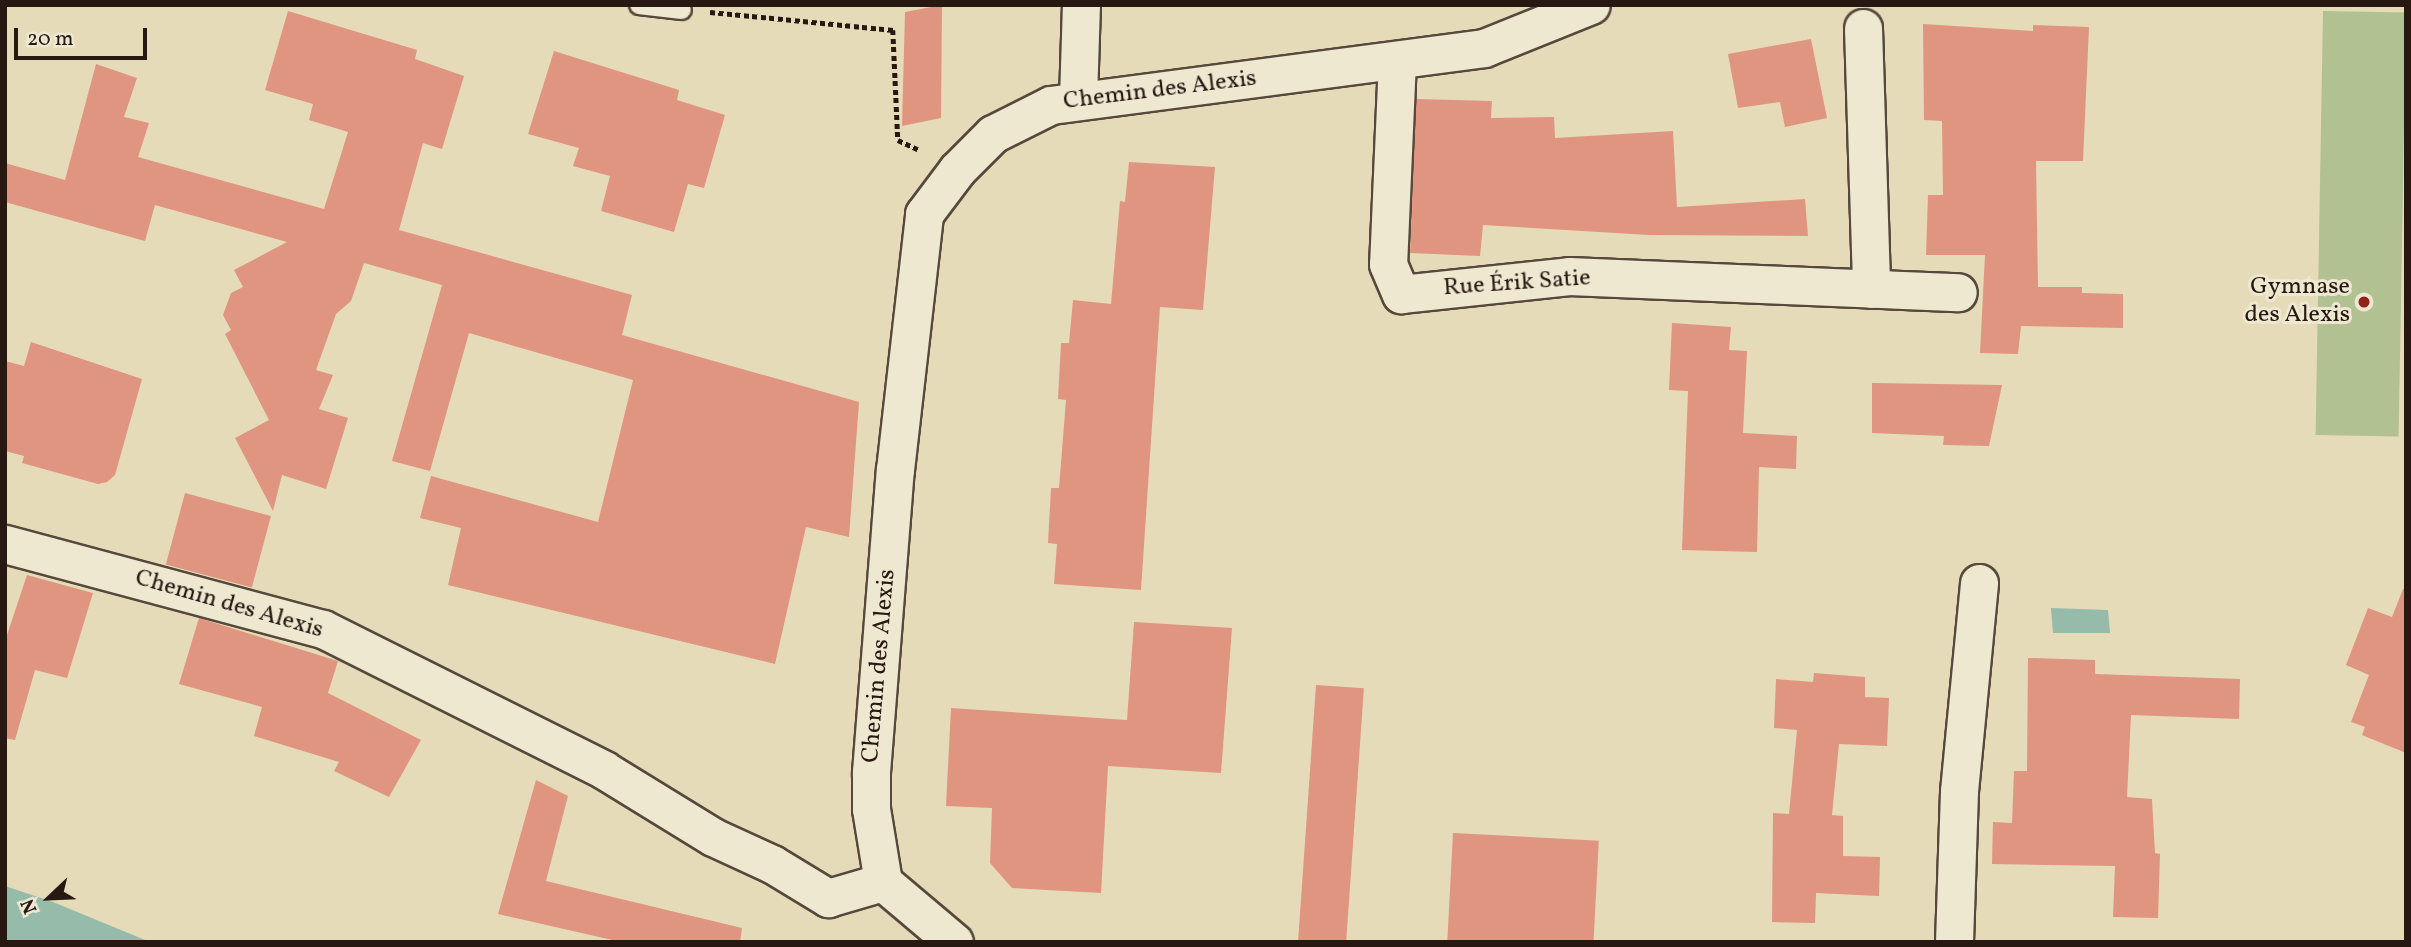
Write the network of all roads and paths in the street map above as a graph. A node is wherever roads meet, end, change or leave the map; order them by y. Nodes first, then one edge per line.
1 (639, 5) edge
2 (1081, 5) edge
3 (1591, 5) edge
4 (682, 10) joint
5 (1863, 28) dead end
6 (1397, 60) junction
7 (1078, 99) junction
8 (957, 170) junction
9 (1871, 289) junction
10 (1958, 292) dead end
11 (5, 544) edge
12 (1979, 583) dead end
13 (883, 882) junction
14 (954, 942) edge
15 (1954, 942) edge

1 - 4 lane
2 - 7 street
3 - 6 street, Chemin des Alexis
4 - 8 path
5 - 9 street
6 - 7 street, Chemin des Alexis
6 - 9 street, Rue Érik Satie
7 - 8 street, Chemin des Alexis
8 - 13 street, Chemin des Alexis
9 - 10 street, Rue Érik Satie
11 - 13 street, Chemin des Alexis
12 - 15 street
13 - 14 street

